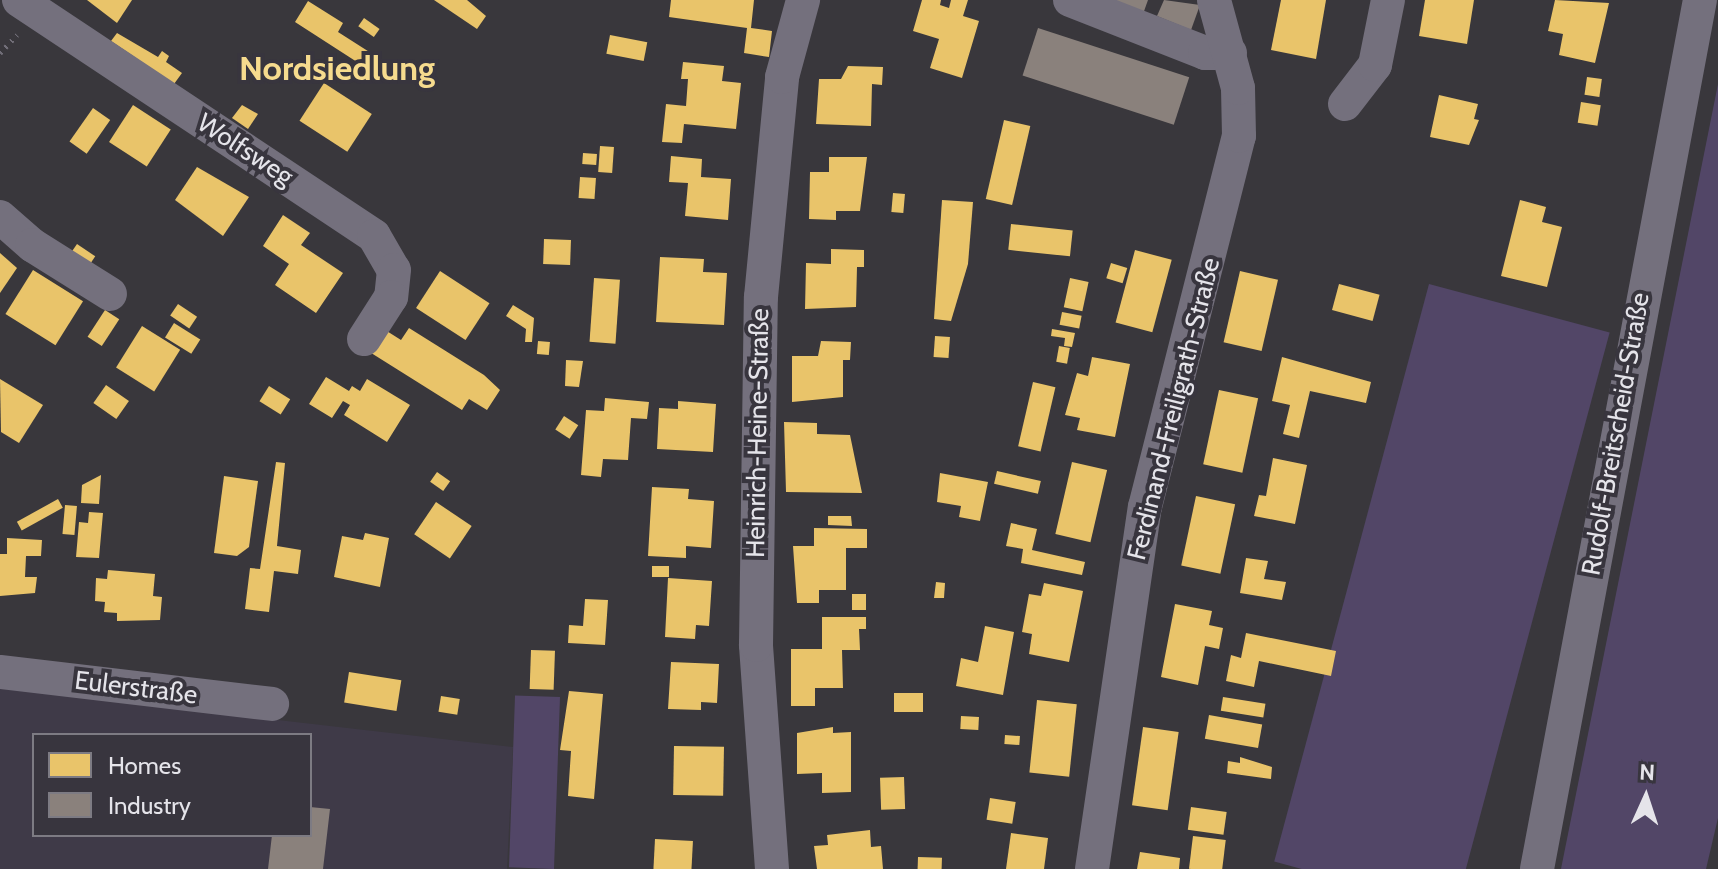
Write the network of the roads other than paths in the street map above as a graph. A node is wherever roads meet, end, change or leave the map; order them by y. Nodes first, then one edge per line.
1 (12, 0) edge
2 (19, 0) edge
3 (803, 0) edge
4 (1070, 0) edge
5 (1214, 0) edge
6 (1388, 0) edge
7 (1700, 0) edge
8 (0, 12) edge
9 (1230, 53) junction
10 (1345, 104) dead end
11 (0, 217) edge
12 (110, 294) dead end
13 (364, 339) dead end
14 (0, 672) edge
15 (272, 704) dead end
16 (772, 869) edge
17 (1092, 869) edge
18 (1537, 869) edge

1 - 8 street
2 - 13 street, Wolfsweg
3 - 16 street, Heinrich-Heine-Straße
4 - 9 street
5 - 9 street, Ferdinand-Freiligrath-Straße
6 - 10 street
7 - 18 street, Rudolf-Breitscheid-Straße
9 - 17 street, Ferdinand-Freiligrath-Straße
11 - 12 street
14 - 15 street, Eulerstraße

